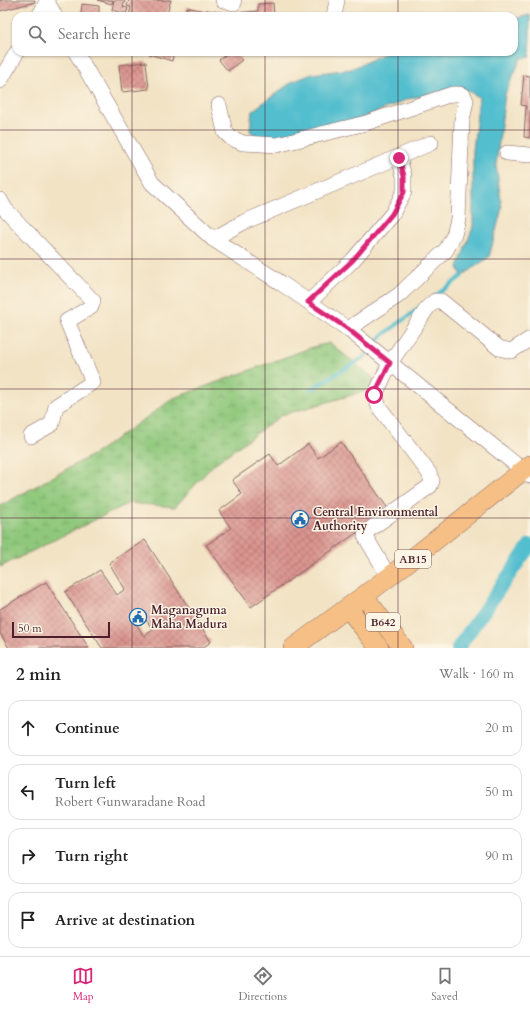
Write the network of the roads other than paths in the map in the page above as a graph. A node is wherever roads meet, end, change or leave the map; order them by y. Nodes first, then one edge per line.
1 (337, 0) edge
2 (47, 1) edge
3 (41, 12) edge
4 (53, 12) edge
5 (335, 12) edge
6 (15, 56) edge
7 (78, 56) edge
8 (0, 81) edge
9 (219, 105) dead end
10 (431, 143) dead end
11 (507, 153) dead end
12 (530, 155) edge
13 (399, 158) junction
14 (0, 200) edge
15 (213, 239) junction
16 (308, 302) junction
17 (353, 333) junction
18 (530, 339) edge
19 (386, 360) junction
20 (31, 436) dead end
21 (528, 470) edge
22 (389, 577) junction
23 (364, 596) junction
24 (348, 608) junction
25 (293, 648) edge
26 (379, 648) edge
27 (403, 648) edge

1 - 5 street
2 - 3 street
2 - 4 street
6 - 8 street
7 - 15 street
9 - 17 street
10 - 13 street
11 - 12 street
13 - 15 street
13 - 16 street
14 - 20 street
15 - 16 street
16 - 17 street
17 - 19 street
18 - 19 street
19 - 21 street
19 - 22 street
21 - 22 main road, AB15
22 - 23 main road, AB15
23 - 24 main road, AB15
23 - 27 main road, B642
24 - 25 main road, AB15
24 - 26 main road, B642

